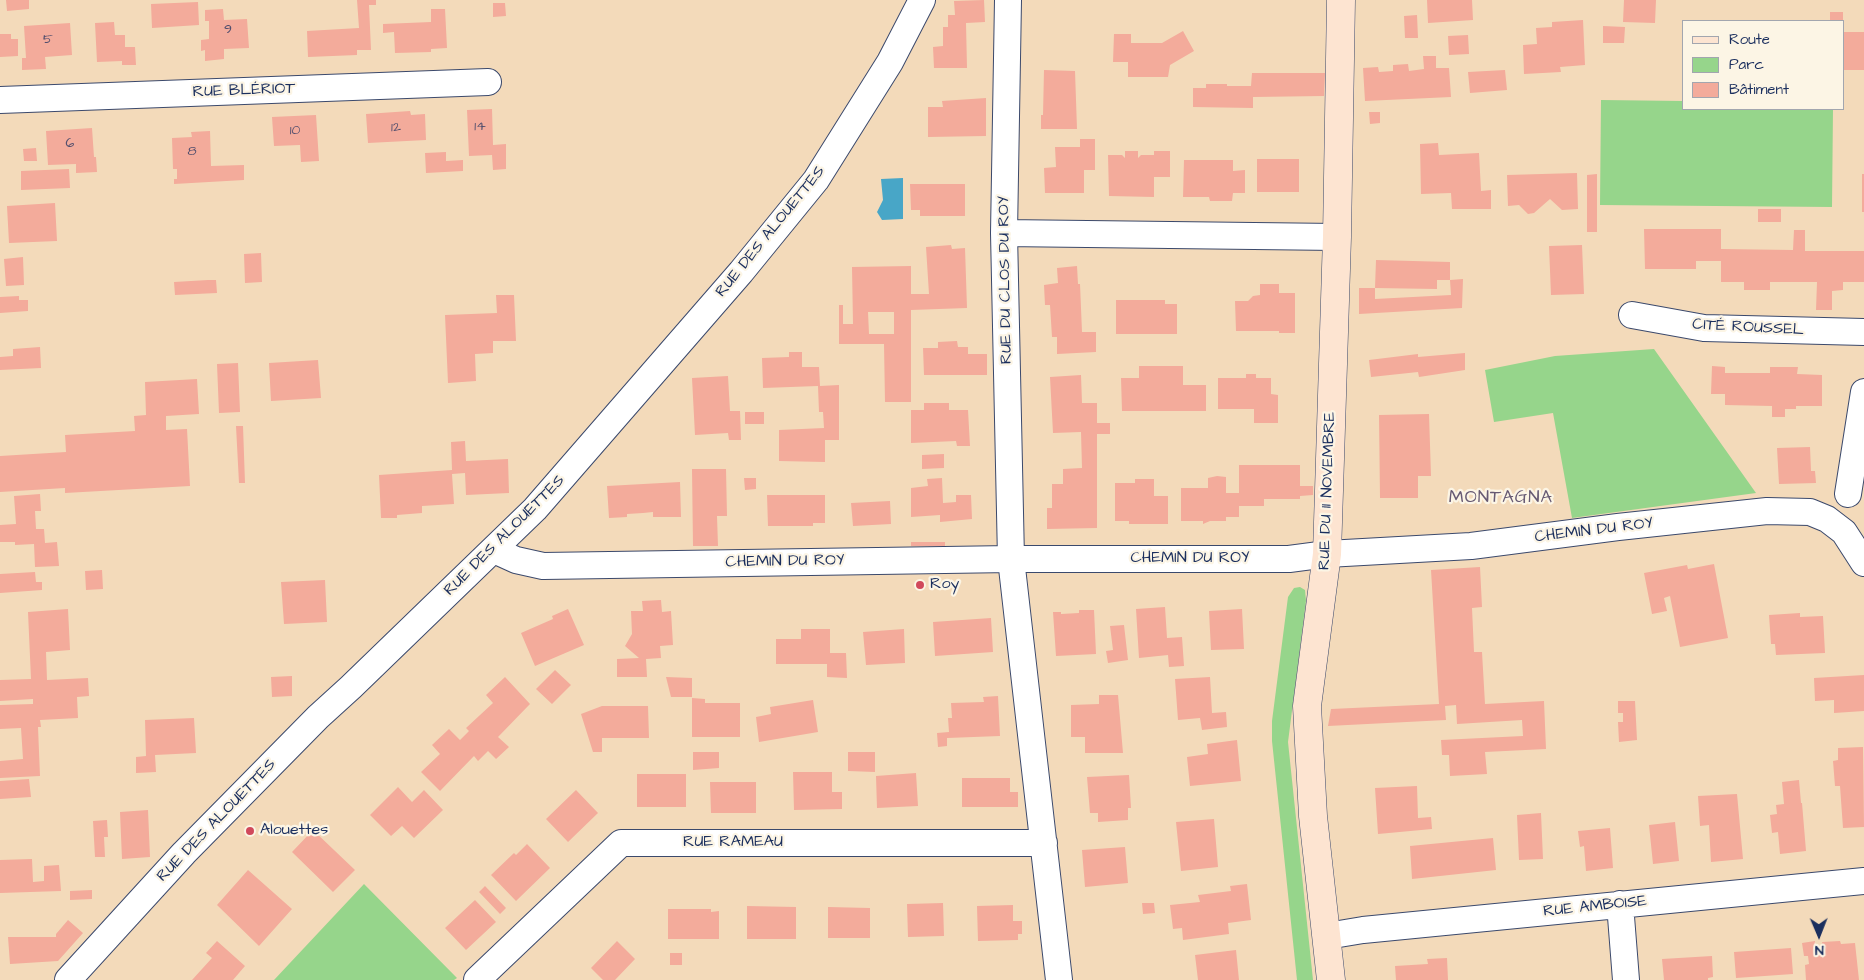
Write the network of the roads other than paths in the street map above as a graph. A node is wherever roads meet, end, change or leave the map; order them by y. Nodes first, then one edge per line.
1 (922, 0) edge
2 (1008, 0) edge
3 (1340, 0) edge
4 (488, 82) dead end
5 (0, 100) edge
6 (1004, 233) junction
7 (1336, 237) junction
8 (1632, 315) dead end
9 (1864, 332) edge
10 (1864, 392) edge
11 (1848, 494) dead end
12 (494, 550) junction
13 (1327, 554) junction
14 (1010, 559) junction
15 (1864, 563) edge
16 (1044, 843) junction
17 (1864, 881) edge
18 (1620, 904) junction
19 (1327, 936) junction
20 (68, 980) edge
21 (477, 980) edge
22 (1060, 980) edge
23 (1331, 980) edge
24 (1626, 980) edge

1 - 12 street, RUE DES ALOUETTES
2 - 6 street, RUE DU CLOS DU ROY
3 - 7 street, RUE DU 11 NOVEMBRE
4 - 5 street, RUE BLÉRIOT
6 - 7 street
6 - 14 street, RUE DU CLOS DU ROY
7 - 13 street, RUE DU 11 NOVEMBRE
8 - 9 street, CITÉ ROUSSEL
10 - 11 street
12 - 14 street, CHEMIN DU ROY
12 - 20 street, RUE DES ALOUETTES
13 - 14 street, CHEMIN DU ROY
13 - 15 street, CHEMIN DU ROY
13 - 19 street, RUE DU 11 NOVEMBRE
14 - 16 street
16 - 21 street, RUE RAMEAU
16 - 22 street
17 - 18 street, RUE AMBOISE
18 - 19 street, RUE AMBOISE
18 - 24 street
19 - 23 street, RUE DU 11 NOVEMBRE

